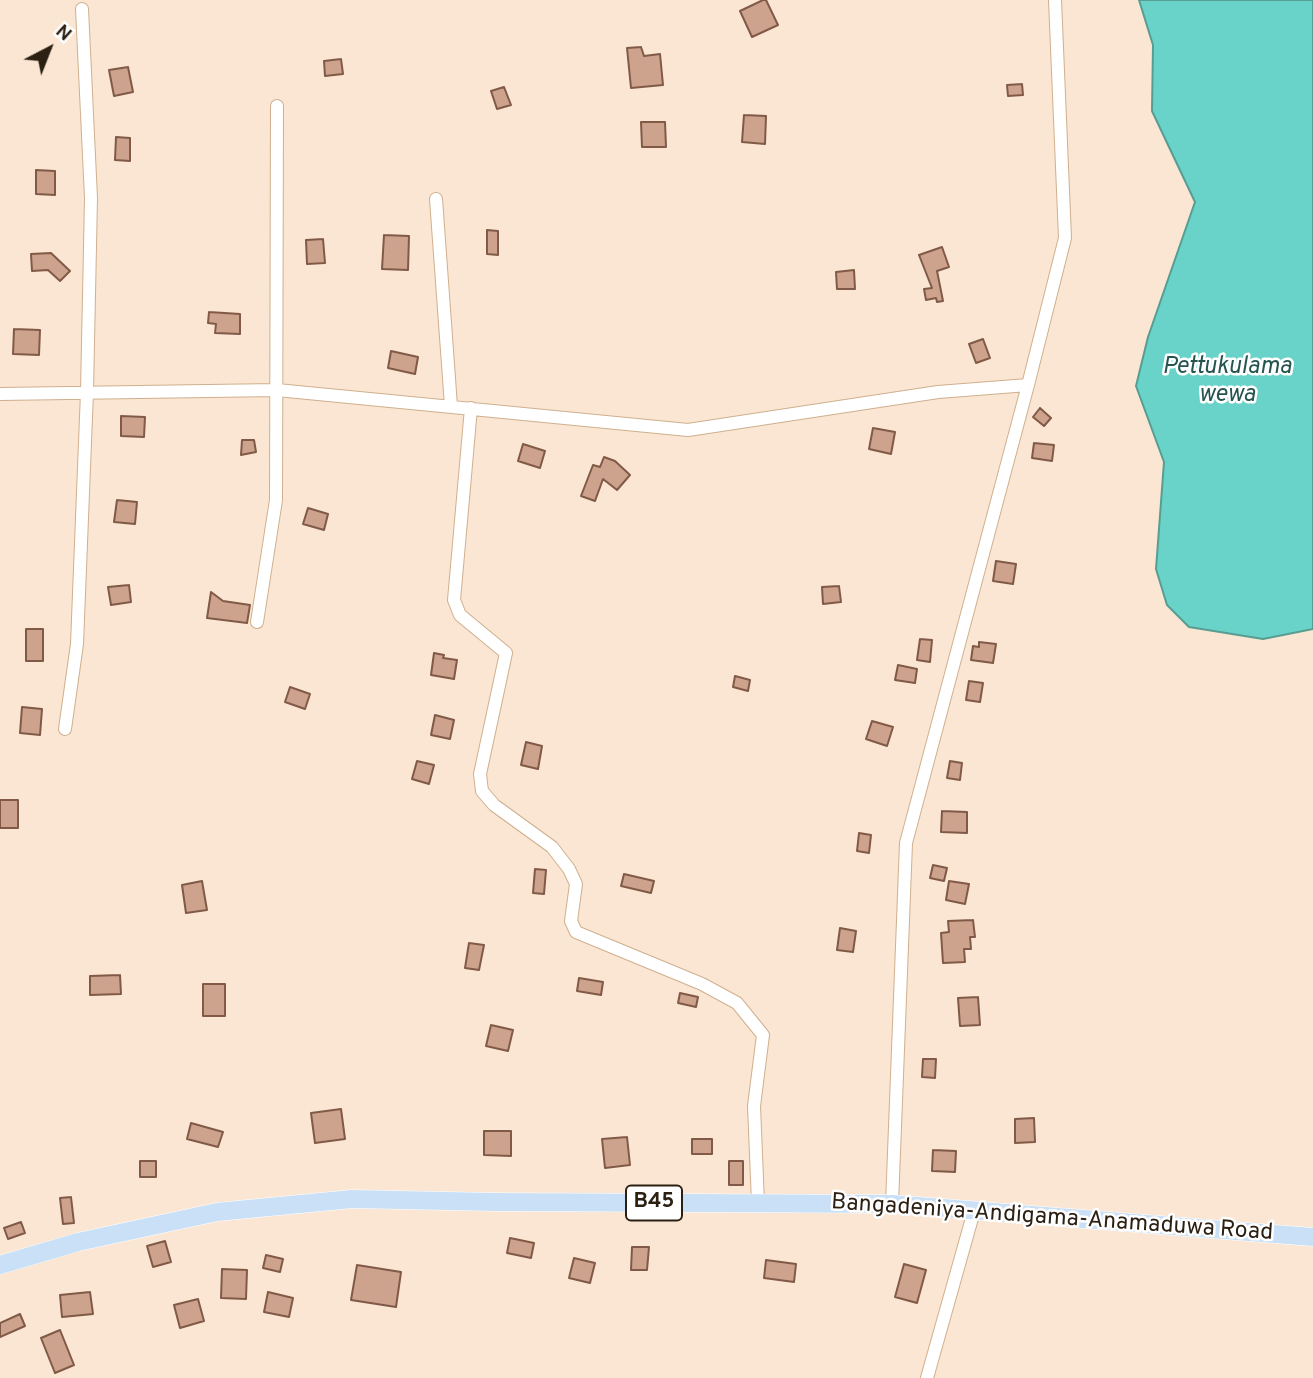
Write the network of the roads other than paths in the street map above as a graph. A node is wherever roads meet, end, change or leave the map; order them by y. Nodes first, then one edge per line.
1 (1055, 0) edge
2 (82, 9) dead end
3 (278, 106) dead end
4 (436, 199) dead end
5 (1028, 385) junction
6 (277, 390) junction
7 (87, 392) junction
8 (0, 394) edge
9 (450, 406) junction
10 (471, 408) junction
11 (257, 622) dead end
12 (65, 729) dead end
13 (758, 1203) junction
14 (892, 1204) junction
15 (974, 1211) junction
16 (1313, 1237) edge
17 (0, 1265) edge
18 (927, 1378) edge

1 - 5 street
2 - 7 street
3 - 6 street
4 - 9 street
5 - 10 street
5 - 14 street
6 - 7 street
6 - 9 street
6 - 11 street
7 - 8 street
7 - 12 street
9 - 10 street
10 - 13 street
13 - 14 main road, Bangadeniya-Andigama-Anamaduwa Road / B45
13 - 17 main road, Bangadeniya-Andigama-Anamaduwa Road / B45
14 - 15 main road, Bangadeniya-Andigama-Anamaduwa Road / B45
15 - 16 main road, Bangadeniya-Andigama-Anamaduwa Road / B45
15 - 18 street

